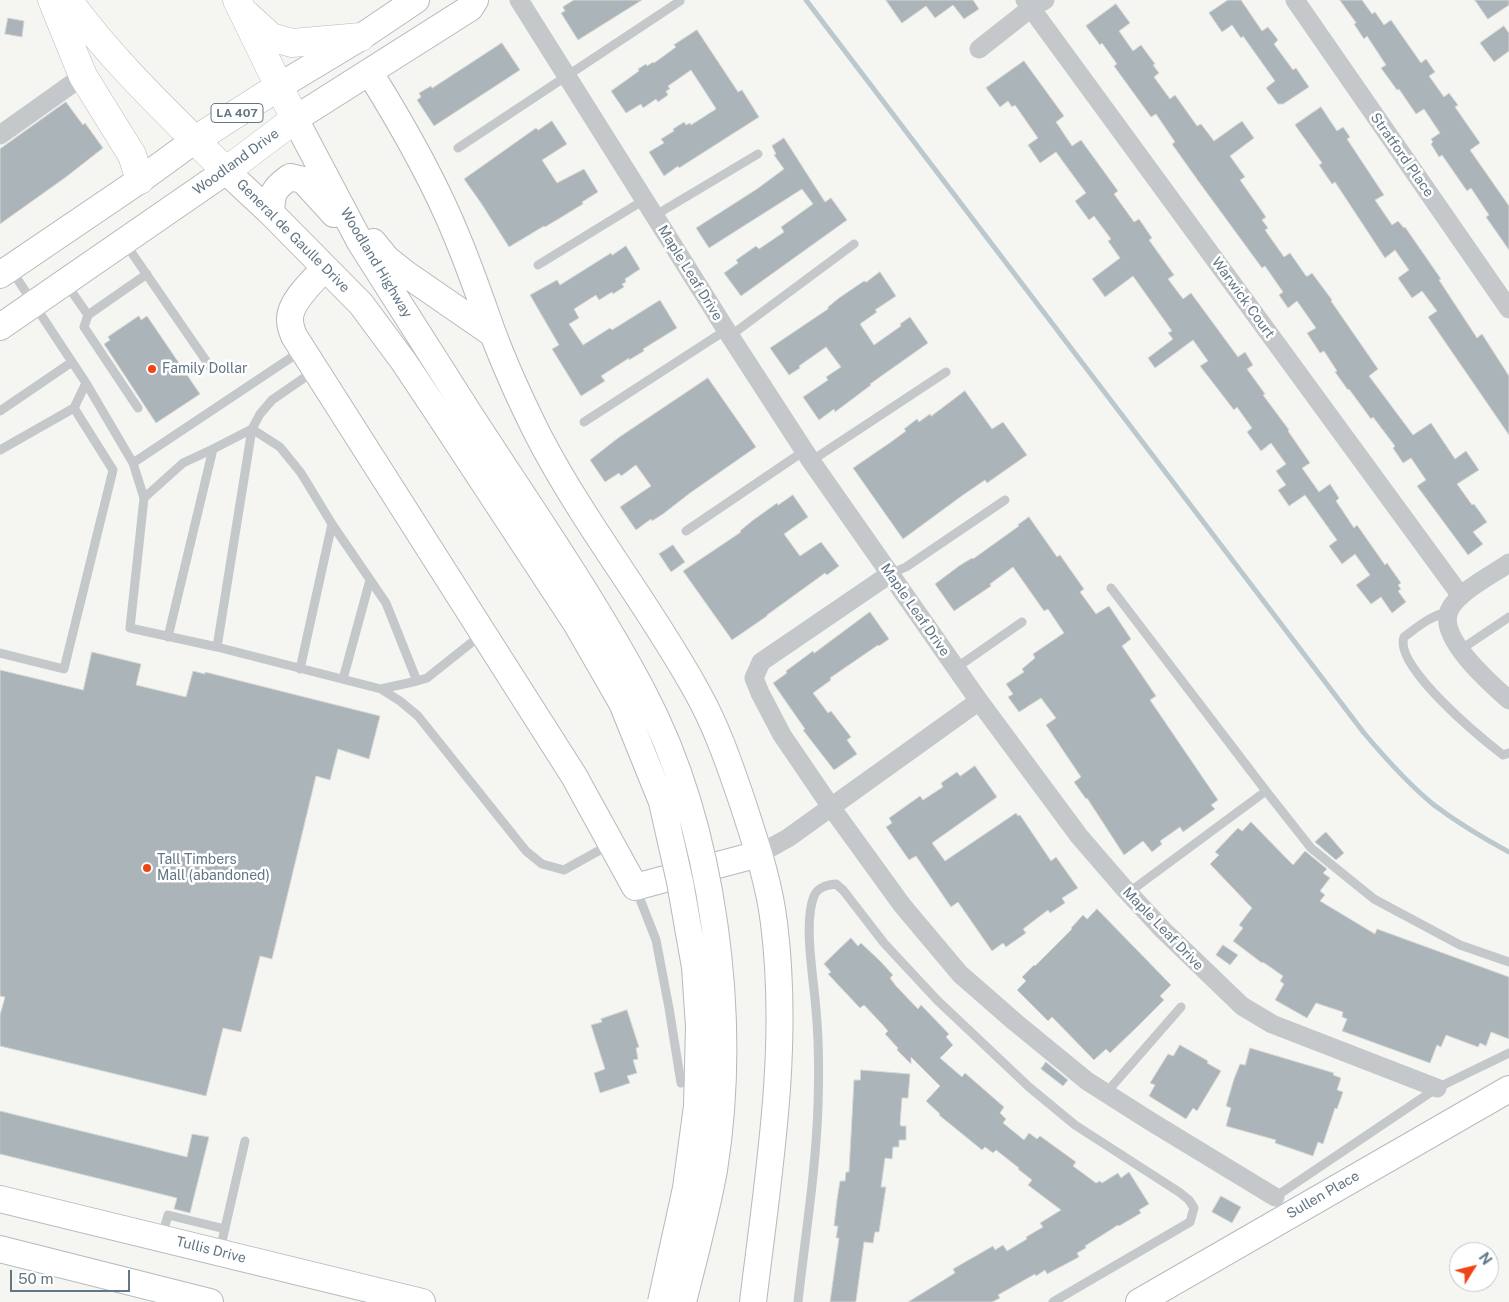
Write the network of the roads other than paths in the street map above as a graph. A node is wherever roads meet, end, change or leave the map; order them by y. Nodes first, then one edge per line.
1 (52, 0) edge
2 (68, 0) edge
3 (416, 0) edge
4 (475, 0) edge
5 (518, 0) edge
6 (1295, 0) edge
7 (680, 1) dead end
8 (1034, 3) edge
9 (239, 4) edge
10 (361, 36) junction
11 (979, 49) dead end
12 (370, 72) junction
13 (84, 76) junction
14 (567, 77) junction
15 (278, 87) junction
16 (295, 119) junction
17 (0, 135) edge
18 (196, 140) junction
19 (458, 148) dead end
20 (758, 154) dead end
21 (226, 171) junction
22 (140, 180) junction
23 (336, 196) junction
24 (644, 200) junction
25 (271, 213) junction
26 (654, 216) junction
27 (124, 240) junction
28 (360, 242) junction
29 (854, 244) dead end
30 (538, 265) dead end
31 (325, 268) junction
32 (5, 272) edge
33 (147, 274) junction
34 (65, 282) junction
35 (34, 305) junction
36 (1509, 309) edge
37 (88, 315) junction
38 (0, 327) edge
39 (728, 333) junction
40 (493, 334) junction
41 (309, 360) junction
42 (72, 362) junction
43 (211, 368) dead end
44 (946, 372) dead end
45 (86, 383) junction
46 (74, 408) junction
47 (138, 408) dead end
48 (0, 411) edge
49 (584, 422) dead end
50 (252, 430) junction
51 (213, 449) junction
52 (0, 450) edge
53 (808, 456) junction
54 (133, 463) junction
55 (144, 498) junction
56 (1005, 500) dead end
57 (332, 524) junction
58 (686, 531) dead end
59 (1509, 563) edge
60 (890, 574) junction
61 (370, 580) junction
62 (1111, 588) dead end
63 (1461, 596) junction
64 (1448, 612) junction
65 (1509, 617) edge
66 (1022, 622) dead end
67 (484, 633) junction
68 (168, 637) junction
69 (217, 647) junction
70 (1460, 650) junction
71 (0, 653) edge
72 (956, 668) junction
73 (300, 669) junction
74 (343, 679) junction
75 (417, 681) junction
76 (381, 688) junction
77 (979, 700) junction
78 (1509, 700) edge
79 (1509, 753) edge
80 (1266, 792) junction
81 (831, 807) junction
82 (612, 844) junction
83 (759, 854) junction
84 (634, 886) junction
85 (1128, 893) junction
86 (1509, 962) edge
87 (1181, 1007) dead end
88 (1509, 1052) edge
89 (681, 1083) dead end
90 (1437, 1088) junction
91 (1509, 1089) edge
92 (1106, 1093) junction
93 (245, 1141) dead end
94 (1276, 1197) joint
95 (0, 1200) edge
96 (222, 1241) junction
97 (0, 1249) edge
98 (373, 1296) edge
99 (210, 1302) edge
100 (422, 1302) edge
101 (661, 1302) edge
102 (683, 1302) edge
103 (753, 1302) edge
104 (798, 1302) edge
105 (1053, 1302) edge
106 (1139, 1302) edge

1 - 13 main road
2 - 18 main road, General de Gaulle Drive
3 - 10 street, LA 407
4 - 12 street, Woodland Drive
5 - 14 street, Maple Leaf Drive
6 - 36 street, Stratford Place
7 - 14 lane
8 - 11 street
8 - 63 street, Warwick Court
9 - 10 main road
9 - 15 main road
10 - 15 street, LA 407
12 - 16 street, Woodland Drive
12 - 40 street
13 - 17 street
13 - 22 main road
14 - 19 lane
14 - 24 street, Maple Leaf Drive
15 - 16 main road
15 - 18 main road, LA 407
16 - 21 main road, Woodland Drive
16 - 23 street, Woodland Highway
18 - 21 main road, General de Gaulle Drive
18 - 22 street
20 - 26 lane
21 - 25 street, General de Gaulle Drive
21 - 27 street, Woodland Drive
22 - 32 street
23 - 28 street, Woodland Highway
23 - 40 street
24 - 26 street, Maple Leaf Drive
24 - 30 lane
25 - 28 street
25 - 31 street, General de Gaulle Drive
26 - 39 street, Maple Leaf Drive
27 - 33 lane
27 - 34 street, Woodland Drive
28 - 102 street, Woodland Highway, bridge
29 - 39 lane
31 - 41 street
31 - 101 street, General de Gaulle Drive, bridge
32 - 35 lane
33 - 37 lane
33 - 43 lane
34 - 35 street, Woodland Drive
34 - 37 lane
35 - 38 street, Woodland Drive
35 - 42 lane
37 - 47 lane
39 - 49 lane
39 - 53 street, Maple Leaf Drive
40 - 83 street
41 - 50 lane
41 - 54 lane
41 - 67 street
42 - 45 lane
42 - 48 lane
44 - 53 lane
45 - 46 lane
45 - 54 lane
46 - 52 lane
46 - 71 lane
50 - 51 lane
50 - 57 lane
50 - 69 lane
51 - 55 lane
51 - 68 lane
53 - 58 lane
53 - 60 street, Maple Leaf Drive
54 - 55 lane
55 - 68 lane
56 - 60 lane
57 - 61 lane
57 - 73 lane
59 - 63 street
60 - 72 street, Maple Leaf Drive
60 - 81 street
61 - 74 lane
61 - 75 lane
62 - 80 lane
63 - 64 street
64 - 70 street
64 - 79 lane
65 - 70 lane
66 - 72 lane
67 - 75 lane
67 - 82 street
68 - 69 lane
69 - 73 lane
70 - 78 street
72 - 77 street, Maple Leaf Drive
73 - 74 lane
74 - 76 lane
75 - 76 lane
76 - 82 lane
77 - 81 street
77 - 85 street, Maple Leaf Drive
80 - 85 lane
80 - 86 lane
81 - 83 street
81 - 92 street
82 - 84 street
83 - 84 street
83 - 103 street
84 - 89 lane
85 - 90 street, Maple Leaf Drive
87 - 92 lane
88 - 90 lane
90 - 94 lane
91 - 106 street, Sullen Place
92 - 94 street
93 - 96 lane
95 - 96 street, Tullis Drive
96 - 98 street, Tullis Drive
97 - 99 street
98 - 100 street, Tullis Drive
104 - 105 lane

